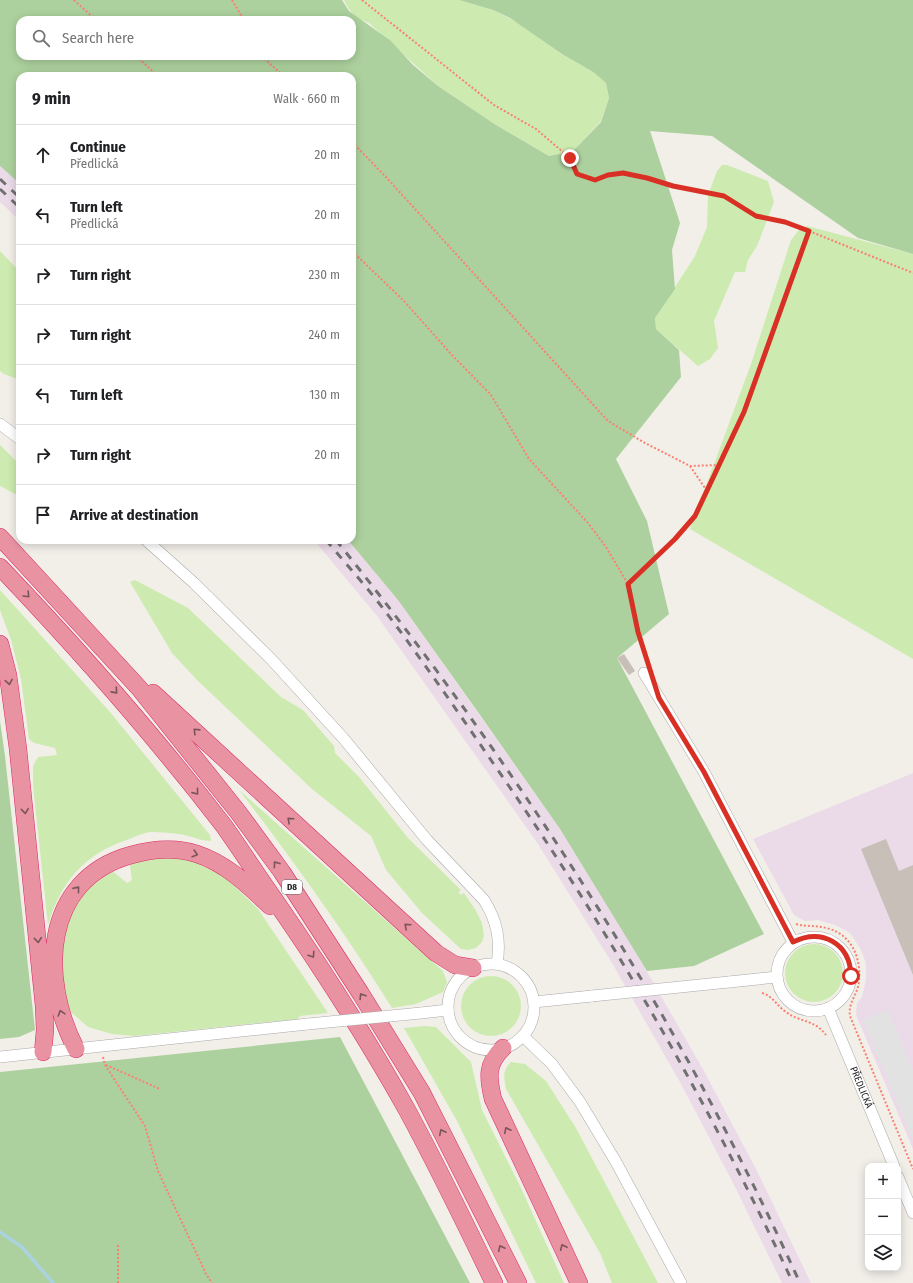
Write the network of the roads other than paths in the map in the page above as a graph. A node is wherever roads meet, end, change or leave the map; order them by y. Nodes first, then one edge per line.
1 (0, 424) edge
2 (16, 436) edge
3 (0, 537) edge
4 (150, 544) edge
5 (0, 567) edge
6 (0, 644) edge
7 (107, 652) junction
8 (647, 671) road end
9 (298, 933) junction
10 (793, 942) junction
11 (497, 964) junction
12 (473, 968) junction
13 (776, 977) junction
14 (534, 1002) junction
15 (828, 1008) junction
16 (448, 1010) junction
17 (523, 1036) junction
18 (503, 1048) junction
19 (76, 1049) junction
20 (43, 1052) junction
21 (0, 1057) edge
22 (893, 1163) edge
23 (901, 1184) edge
24 (913, 1213) edge
25 (494, 1283) edge
26 (518, 1283) edge
27 (579, 1283) edge
28 (681, 1283) edge

1 - 2 street
3 - 7 highway, D8
4 - 11 street
5 -> 9 highway, D8
6 -> 20 highway
12 -> 7 highway
26 -> 7 highway, D8
8 - 10 street
19 -> 9 highway
9 -> 25 highway, D8
10 - 13 street
10 - 15 street
11 - 12 street
11 - 14 street
12 - 16 street
13 - 14 street, bridge
13 - 15 street
14 - 17 street
15 - 22 street, PŘEDLICKÁ
16 - 18 street
16 - 19 street, bridge
17 - 18 street
17 - 28 street
27 -> 18 highway
19 - 20 street
20 - 21 street
23 - 24 street

